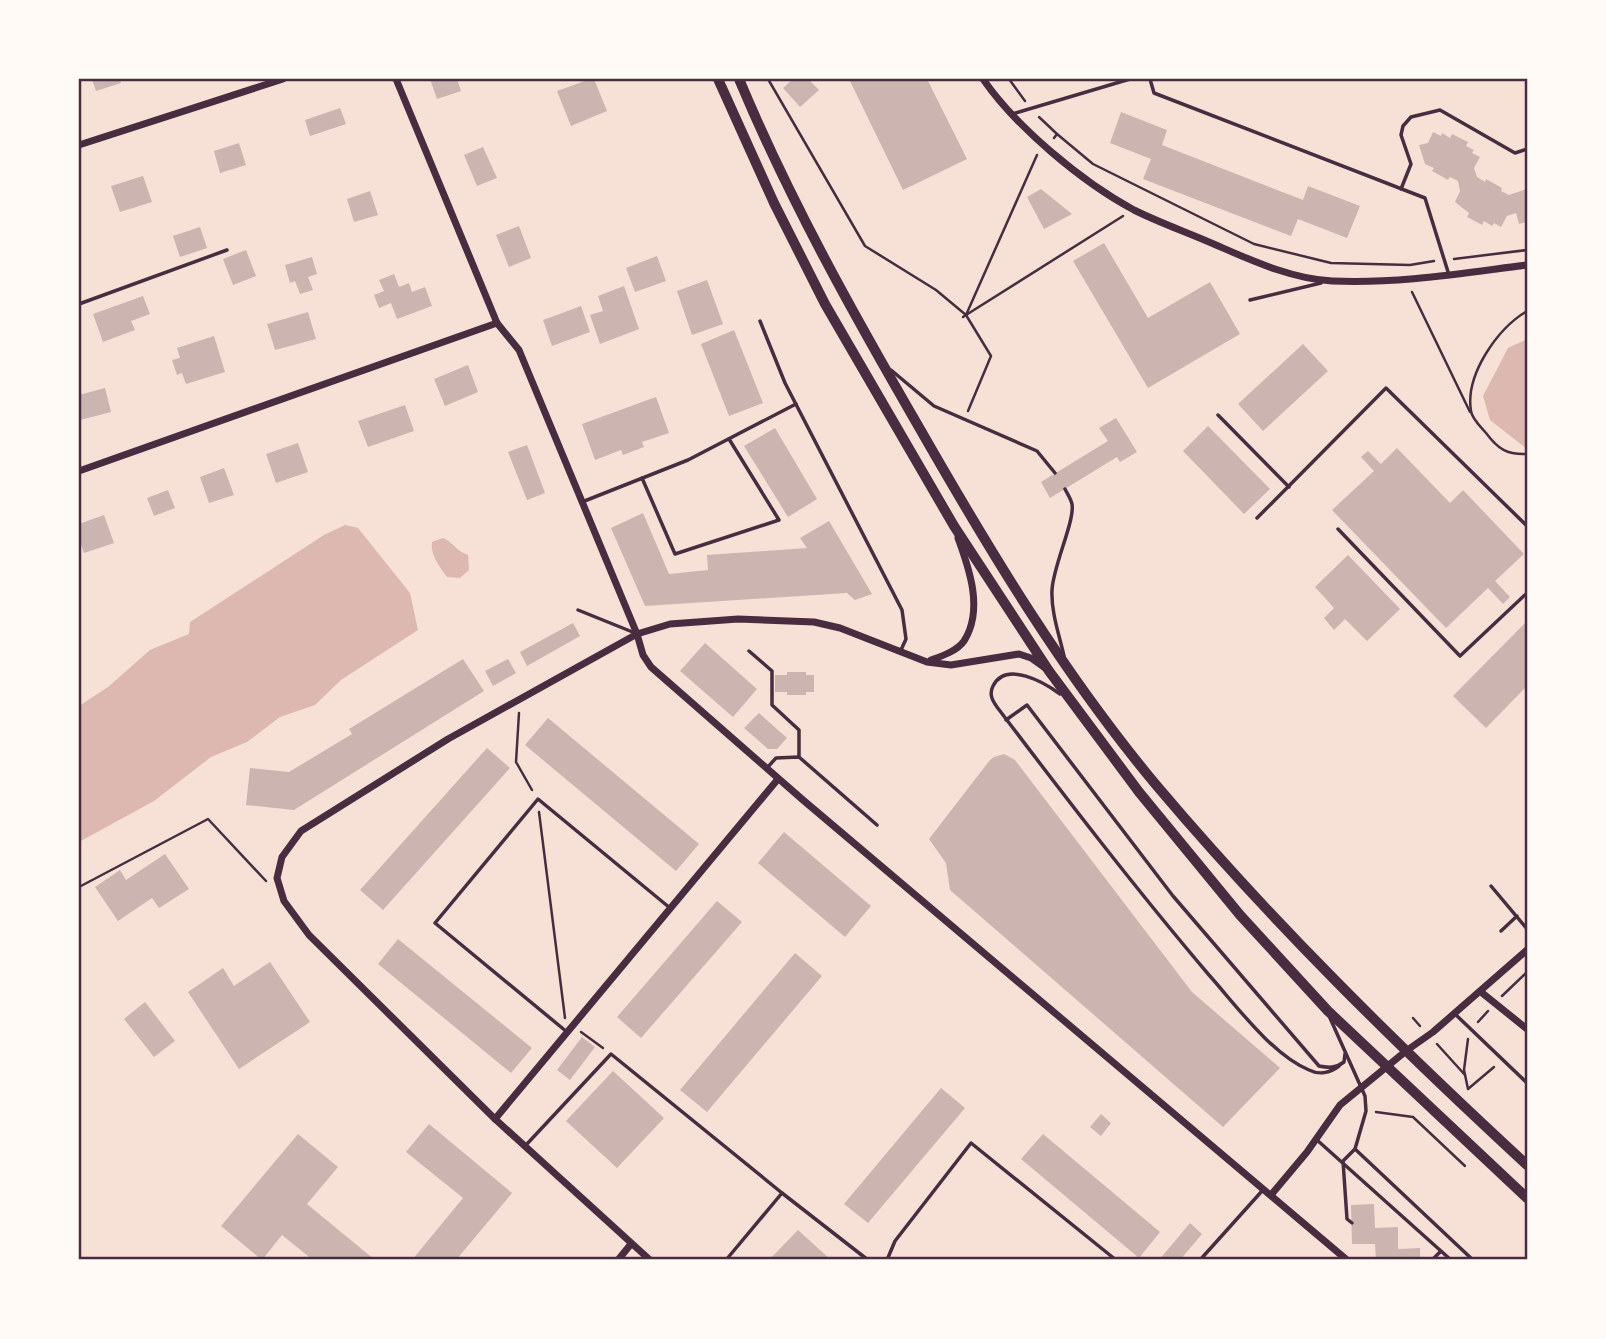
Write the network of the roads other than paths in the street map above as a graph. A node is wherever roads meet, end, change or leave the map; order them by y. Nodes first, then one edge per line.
1 (283, 79) edge
2 (396, 79) edge
3 (719, 79) edge
4 (739, 79) edge
5 (747, 79) edge
6 (982, 79) edge
7 (1130, 79) edge
8 (1150, 79) edge
9 (748, 99) junction
10 (1012, 114) junction
11 (79, 145) edge
12 (1527, 149) edge
13 (1401, 189) junction
14 (227, 250) dead end
15 (1527, 265) edge
16 (1449, 275) junction
17 (1330, 281) junction
18 (1250, 300) dead end
19 (79, 304) edge
20 (760, 321) dead end
21 (497, 323) junction
22 (880, 359) junction
23 (796, 404) junction
24 (1218, 415) dead end
25 (729, 439) junction
26 (79, 471) edge
27 (1055, 473) dead end
28 (642, 478) junction
29 (1289, 487) junction
30 (1065, 488) dead end
31 (582, 502) junction
32 (1258, 519) dead end
33 (954, 526) junction
34 (1527, 526) edge
35 (1338, 528) dead end
36 (1527, 593) edge
37 (578, 610) dead end
38 (637, 634) junction
39 (749, 651) dead end
40 (900, 652) junction
41 (927, 662) junction
42 (1067, 668) junction
43 (1049, 671) junction
44 (1077, 709) junction
45 (1006, 720) junction
46 (799, 757) junction
47 (766, 769) junction
48 (778, 779) junction
49 (877, 825) dead end
50 (1491, 886) dead end
51 (670, 908) junction
52 (1517, 916) junction
53 (1527, 929) edge
54 (1501, 931) dead end
55 (1527, 950) edge
56 (1481, 992) junction
57 (1328, 1012) junction
58 (1455, 1014) junction
59 (1527, 1029) edge
60 (567, 1032) junction
61 (1406, 1051) junction
62 (1345, 1054) junction
63 (1339, 1066) junction
64 (1386, 1067) junction
65 (1527, 1083) edge
66 (1362, 1087) junction
67 (495, 1119) junction
68 (1315, 1139) junction
69 (525, 1147) junction
70 (1355, 1149) junction
71 (1343, 1161) junction
72 (1527, 1165) edge
73 (1264, 1189) junction
74 (782, 1193) junction
75 (1271, 1195) junction
76 (1527, 1198) edge
77 (1352, 1223) dead end
78 (631, 1244) junction
79 (1440, 1251) junction
80 (618, 1260) edge
81 (650, 1260) edge
82 (726, 1260) edge
83 (868, 1260) edge
84 (887, 1260) edge
85 (1116, 1260) edge
86 (1200, 1260) edge
87 (1347, 1260) edge
88 (1432, 1260) edge
89 (1451, 1260) edge
90 (1473, 1260) edge

1 - 11 street
2 - 21 street
3 - 33 main road
4 - 9 main road
5 - 9 lane
6 - 10 street
7 - 10 lane
8 - 13 lane
9 - 22 main road
10 - 17 street
12 - 13 lane
13 - 16 lane
14 - 19 lane
15 - 16 street
16 - 17 street
17 - 18 lane
20 - 23 lane
21 - 26 street
21 - 31 street
22 - 27 lane
22 - 42 main road
23 - 25 lane
23 - 40 lane
24 - 29 lane
25 - 28 lane
25 - 28 lane
28 - 31 lane
29 - 32 lane
29 - 34 lane
30 - 42 lane
31 - 38 street
33 - 41 street
33 - 43 main road
35 - 36 lane
37 - 38 lane
38 - 40 street
38 - 47 street
38 - 67 street
39 - 46 lane
40 - 41 street
41 - 43 street
42 - 61 main road
43 - 44 main road
44 - 45 lane
44 - 57 main road
45 - 63 lane
45 - 63 lane
46 - 47 lane
46 - 49 lane
47 - 48 street
48 - 51 street
48 - 73 street
50 - 52 lane
51 - 60 street
51 - 60 lane
52 - 53 lane
52 - 54 lane
55 - 56 street
56 - 58 street
56 - 59 street
57 - 62 lane
57 - 64 main road
58 - 61 street
58 - 65 lane
60 - 67 street
61 - 64 street
61 - 72 main road
62 - 63 lane
62 - 66 lane
64 - 66 street
64 - 76 main road
66 - 68 street
66 - 70 lane
67 - 69 street
68 - 71 lane
68 - 75 street
69 - 74 lane
69 - 78 street
70 - 71 lane
70 - 90 lane
71 - 77 lane
71 - 79 lane
73 - 75 street
73 - 86 lane
74 - 82 lane
74 - 83 lane
75 - 87 street
78 - 80 street
78 - 81 street
79 - 88 lane
79 - 89 lane
84 - 85 lane

